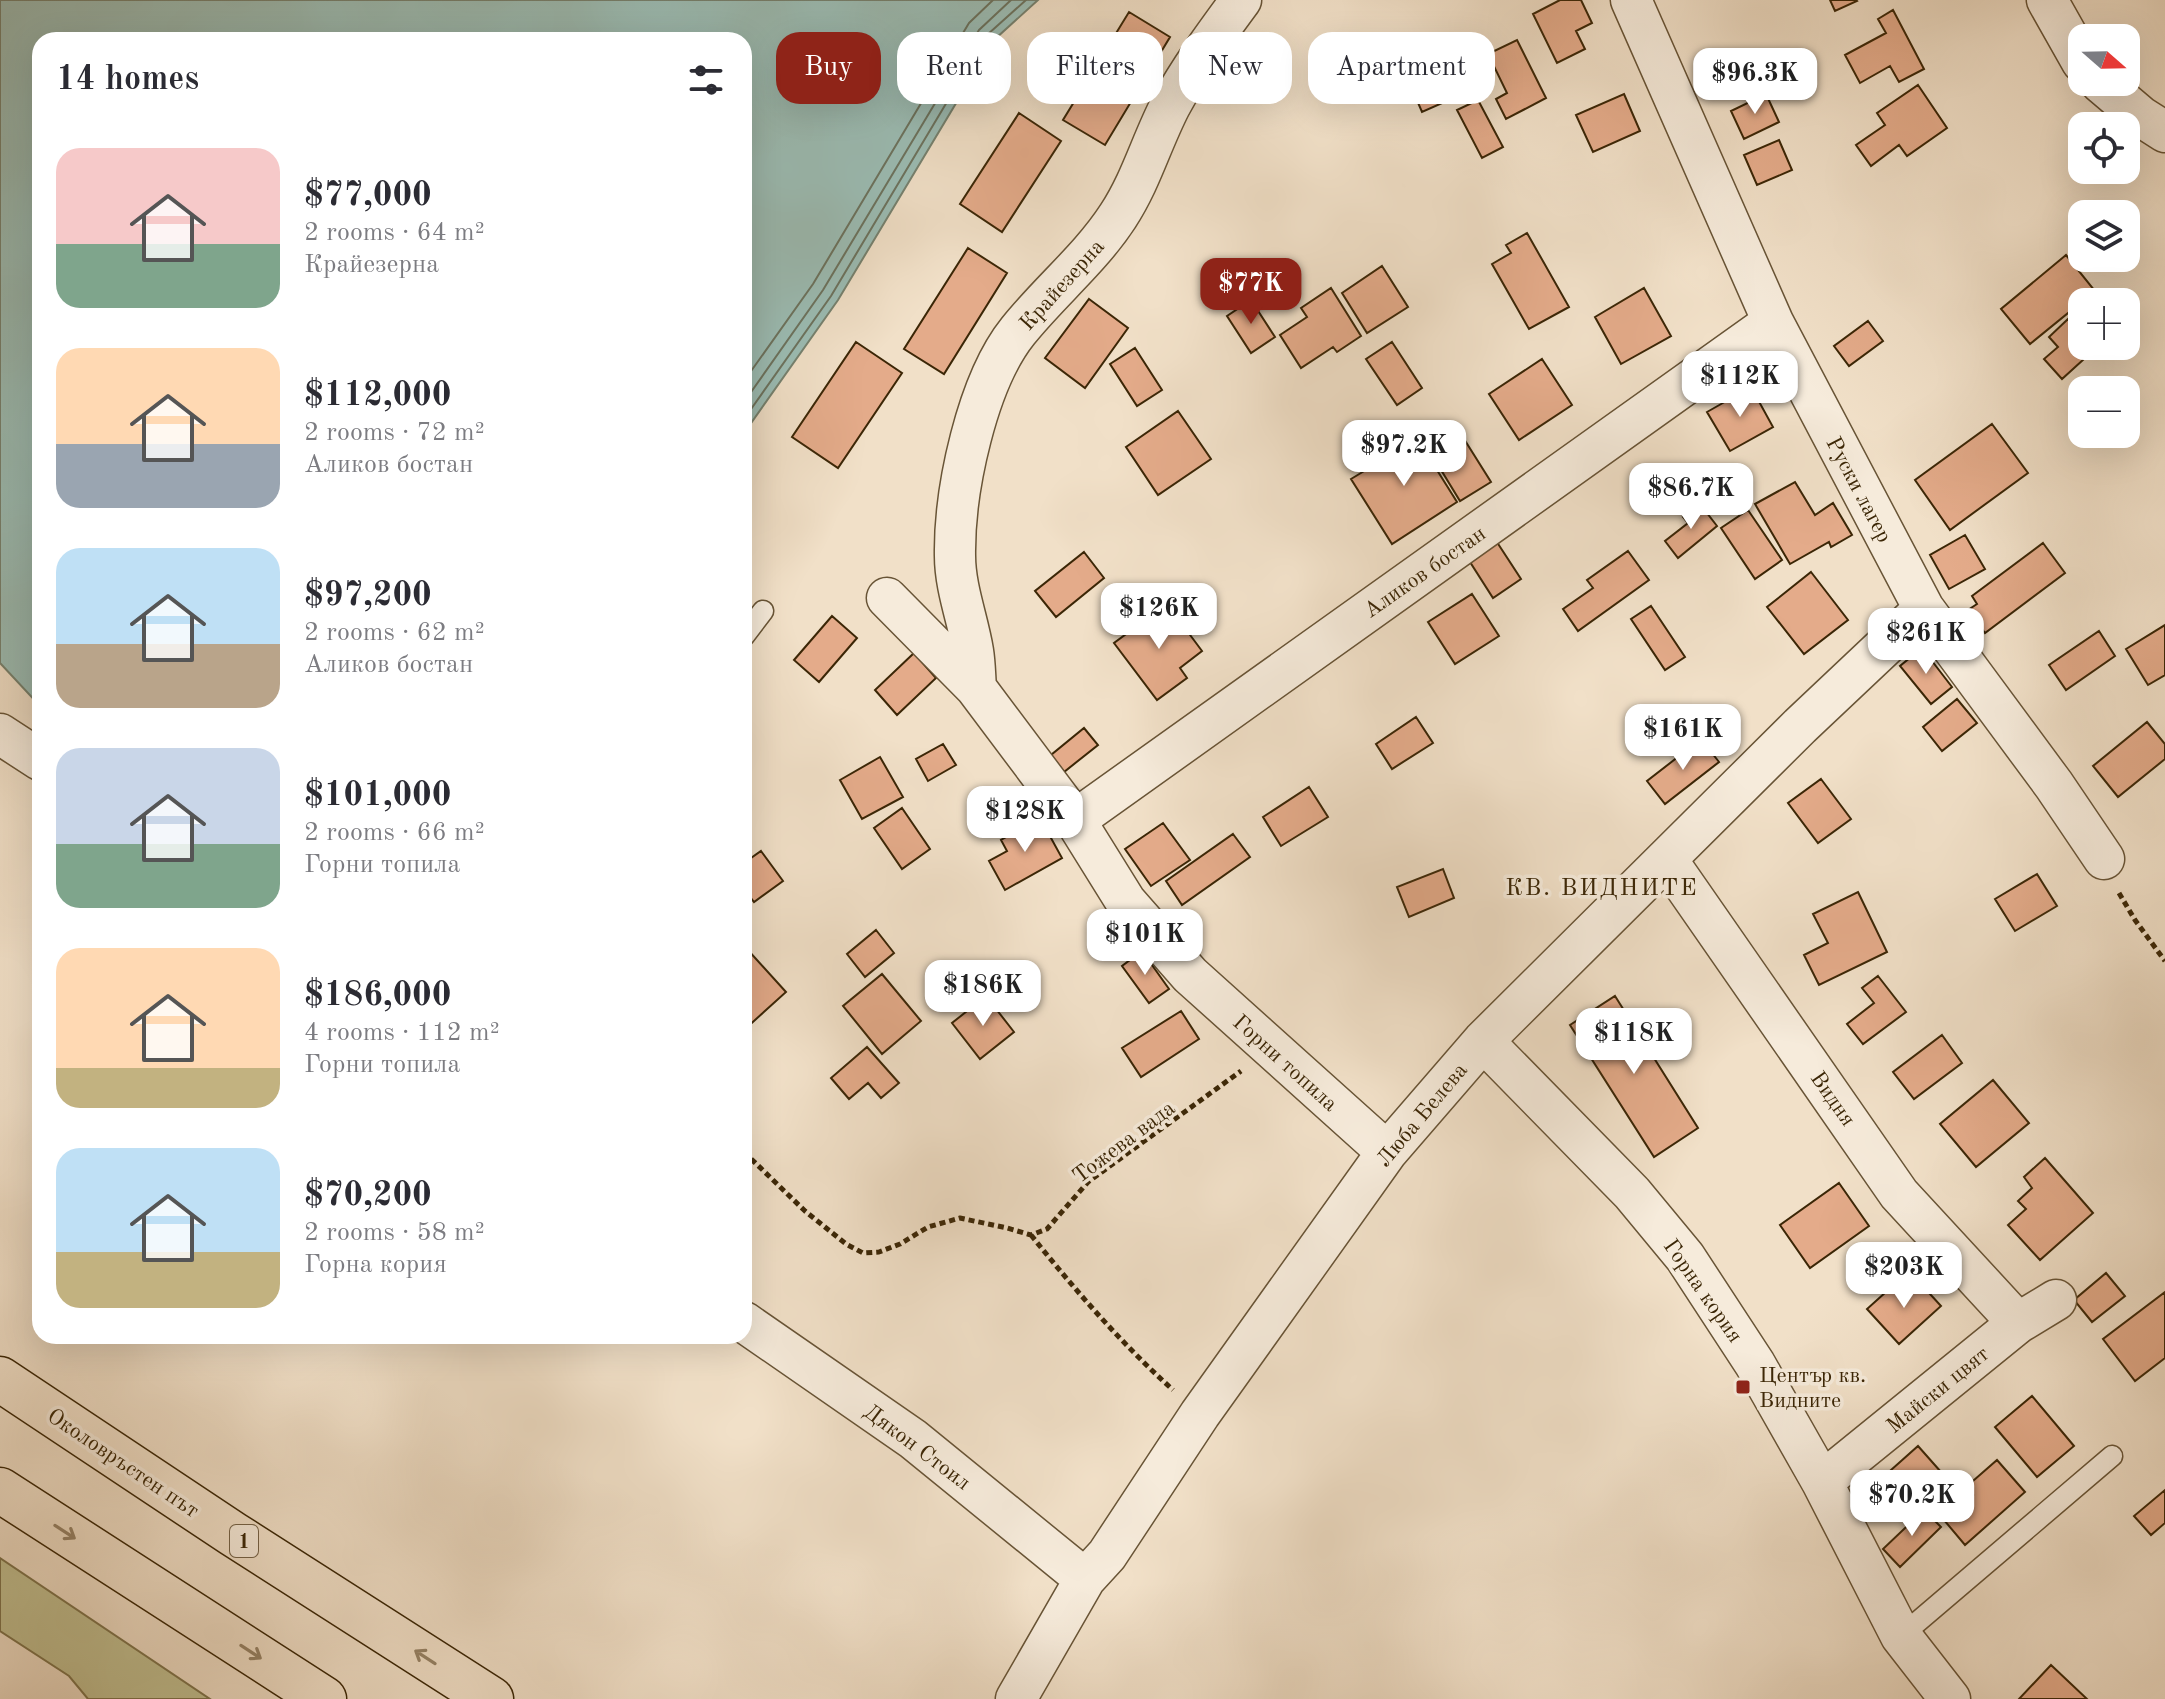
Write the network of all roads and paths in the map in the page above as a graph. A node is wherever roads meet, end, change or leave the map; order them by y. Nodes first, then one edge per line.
1 (1241, 0) edge
2 (1631, 0) edge
3 (2047, 0) edge
4 (2068, 37) edge
5 (2116, 96) edge
6 (2165, 132) edge
7 (1773, 322) junction
8 (887, 598) dead end
9 (1924, 609) junction
10 (763, 611) dead end
11 (752, 625) edge
12 (976, 688) junction
13 (1, 733) edge
14 (32, 754) edge
15 (1075, 820) junction
16 (2104, 859) joint
17 (1667, 860) junction
18 (2165, 961) edge
19 (1483, 1041) junction
20 (1279, 1057) junction
21 (1387, 1152) junction
22 (752, 1160) edge
23 (1031, 1235) junction
24 (2056, 1300) dead end
25 (2018, 1323) junction
26 (752, 1328) edge
27 (0, 1379) edge
28 (1200, 1414) junction
29 (2112, 1456) dead end
30 (1822, 1482) junction
31 (0, 1490) edge
32 (1085, 1579) junction
33 (1901, 1636) junction
34 (324, 1699) edge
35 (491, 1699) edge
36 (1016, 1699) edge
37 (1950, 1699) edge

1 - 12 street, Крайезерна
2 - 7 street, Руски лагер
3 - 4 street
5 - 6 street
7 - 9 street, Руски лагер
7 - 15 street, Аликов бостан
8 - 12 street, Горни топила
9 - 16 street, Руски лагер
9 - 17 street, Люба Белева
10 - 11 lane
12 - 15 street, Горни топила
13 - 14 street
15 - 20 street, Горни топила
16 - 18 path
17 - 19 street, Люба Белева
17 - 25 street, Видня
19 - 21 street, Люба Белева
19 - 30 street, Горна кория
20 - 21 street, Горни топила
20 - 23 path, Тожева вада
21 - 28 street, Люба Белева
22 - 23 path
23 - 28 path
24 - 25 street, Майски цвят
25 - 30 street, Майски цвят
26 - 32 street, Дякон Стоил
35 -> 27 highway, Околовръстен път / 1
28 - 32 street, Люба Белева
29 - 33 lane
30 - 33 street, Горна кория
31 -> 34 highway
32 - 36 street, Люба Белева
33 - 37 street, Горна кория

